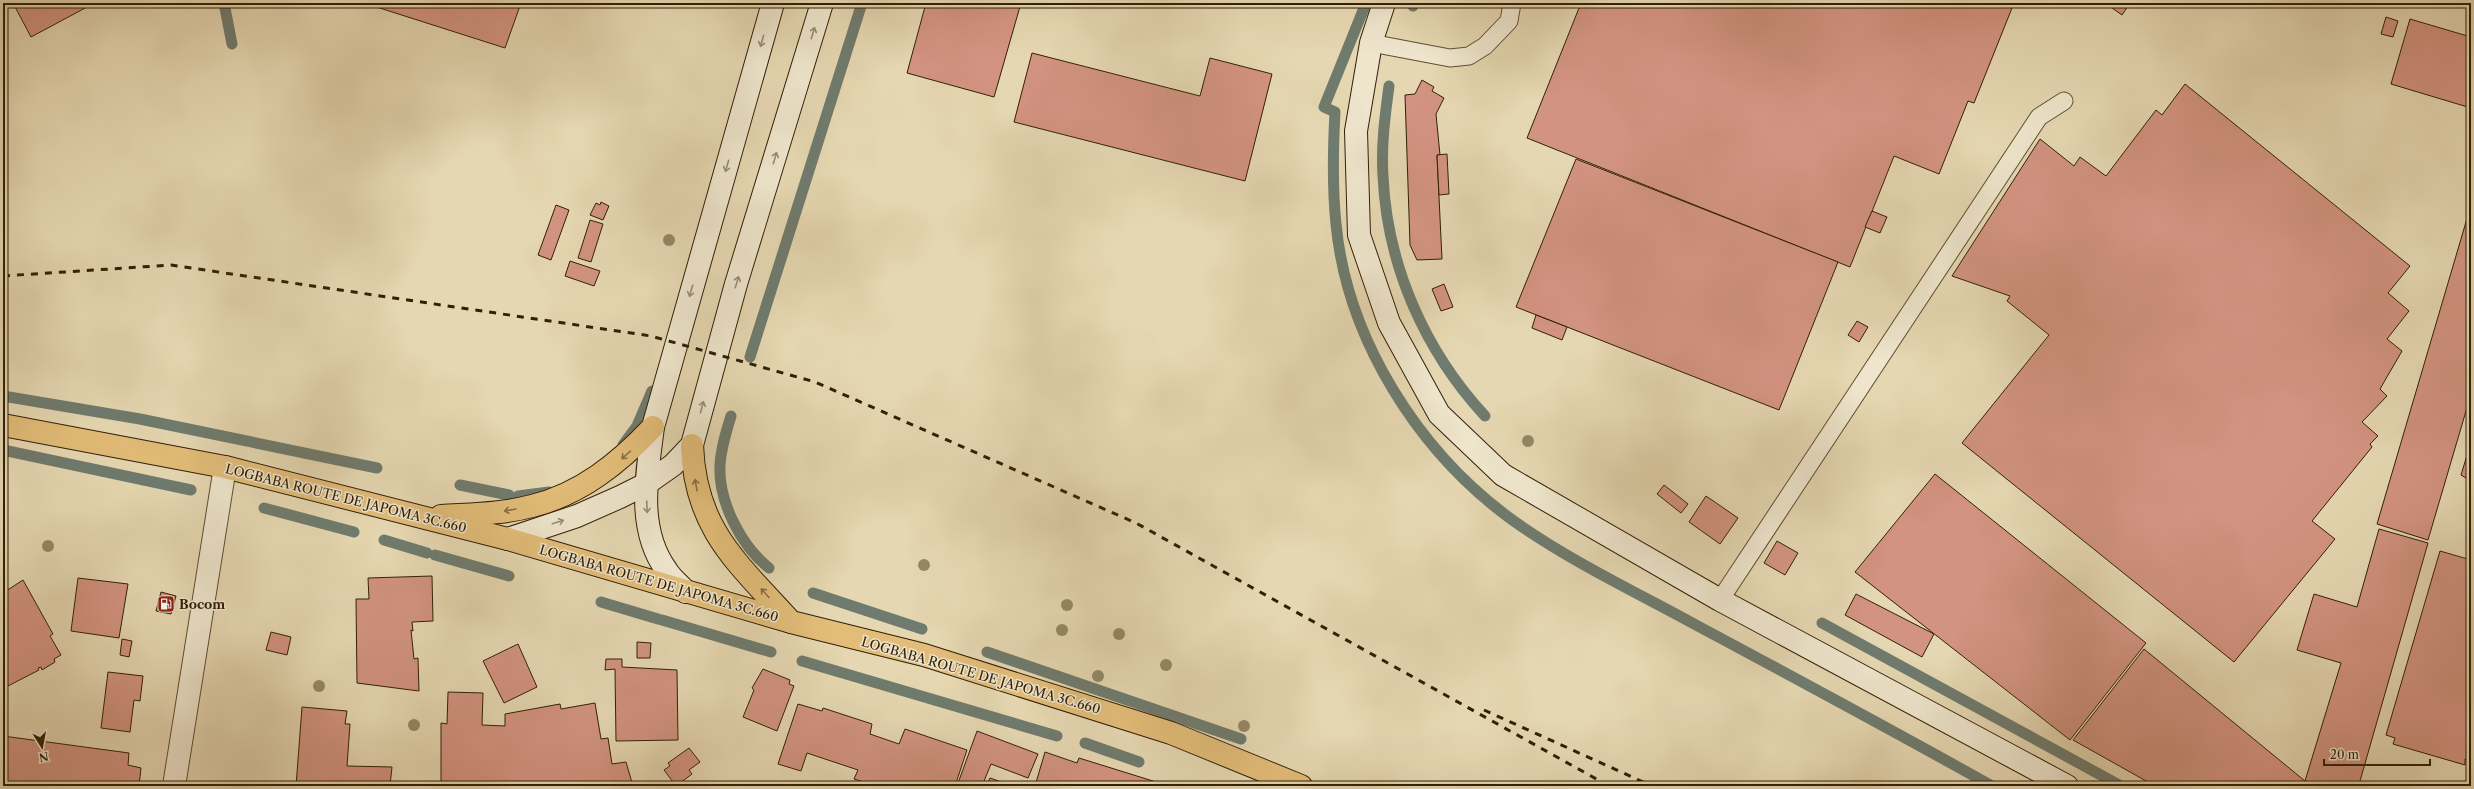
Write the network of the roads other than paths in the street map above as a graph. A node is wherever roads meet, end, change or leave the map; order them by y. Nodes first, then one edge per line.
1 (772, 3) edge
2 (822, 3) edge
3 (1384, 3) edge
4 (1512, 3) edge
5 (1371, 43) junction
6 (2064, 101) dead end
7 (3, 425) edge
8 (653, 427) junction
9 (692, 445) junction
10 (225, 466) junction
11 (646, 484) junction
12 (421, 517) junction
13 (508, 539) junction
14 (686, 592) junction
15 (1720, 600) junction
16 (792, 622) junction
17 (174, 786) edge
18 (1301, 786) edge
19 (2068, 786) edge

1 -> 8 street
9 -> 2 street
3 - 5 street
4 - 5 lane
5 - 15 street
6 - 15 lane
7 - 10 main road, LOGBABA ROUTE DE JAPOMA 3C.660
8 - 11 street
8 -> 12 main road
9 - 11 street
16 -> 9 main road
10 - 12 main road, LOGBABA ROUTE DE JAPOMA 3C.660
10 - 17 street
13 -> 11 street
11 -> 14 street
12 - 13 main road, LOGBABA ROUTE DE JAPOMA 3C.660
13 - 14 main road, LOGBABA ROUTE DE JAPOMA 3C.660
14 - 16 main road, LOGBABA ROUTE DE JAPOMA 3C.660
15 - 19 street
16 - 18 main road, LOGBABA ROUTE DE JAPOMA 3C.660

